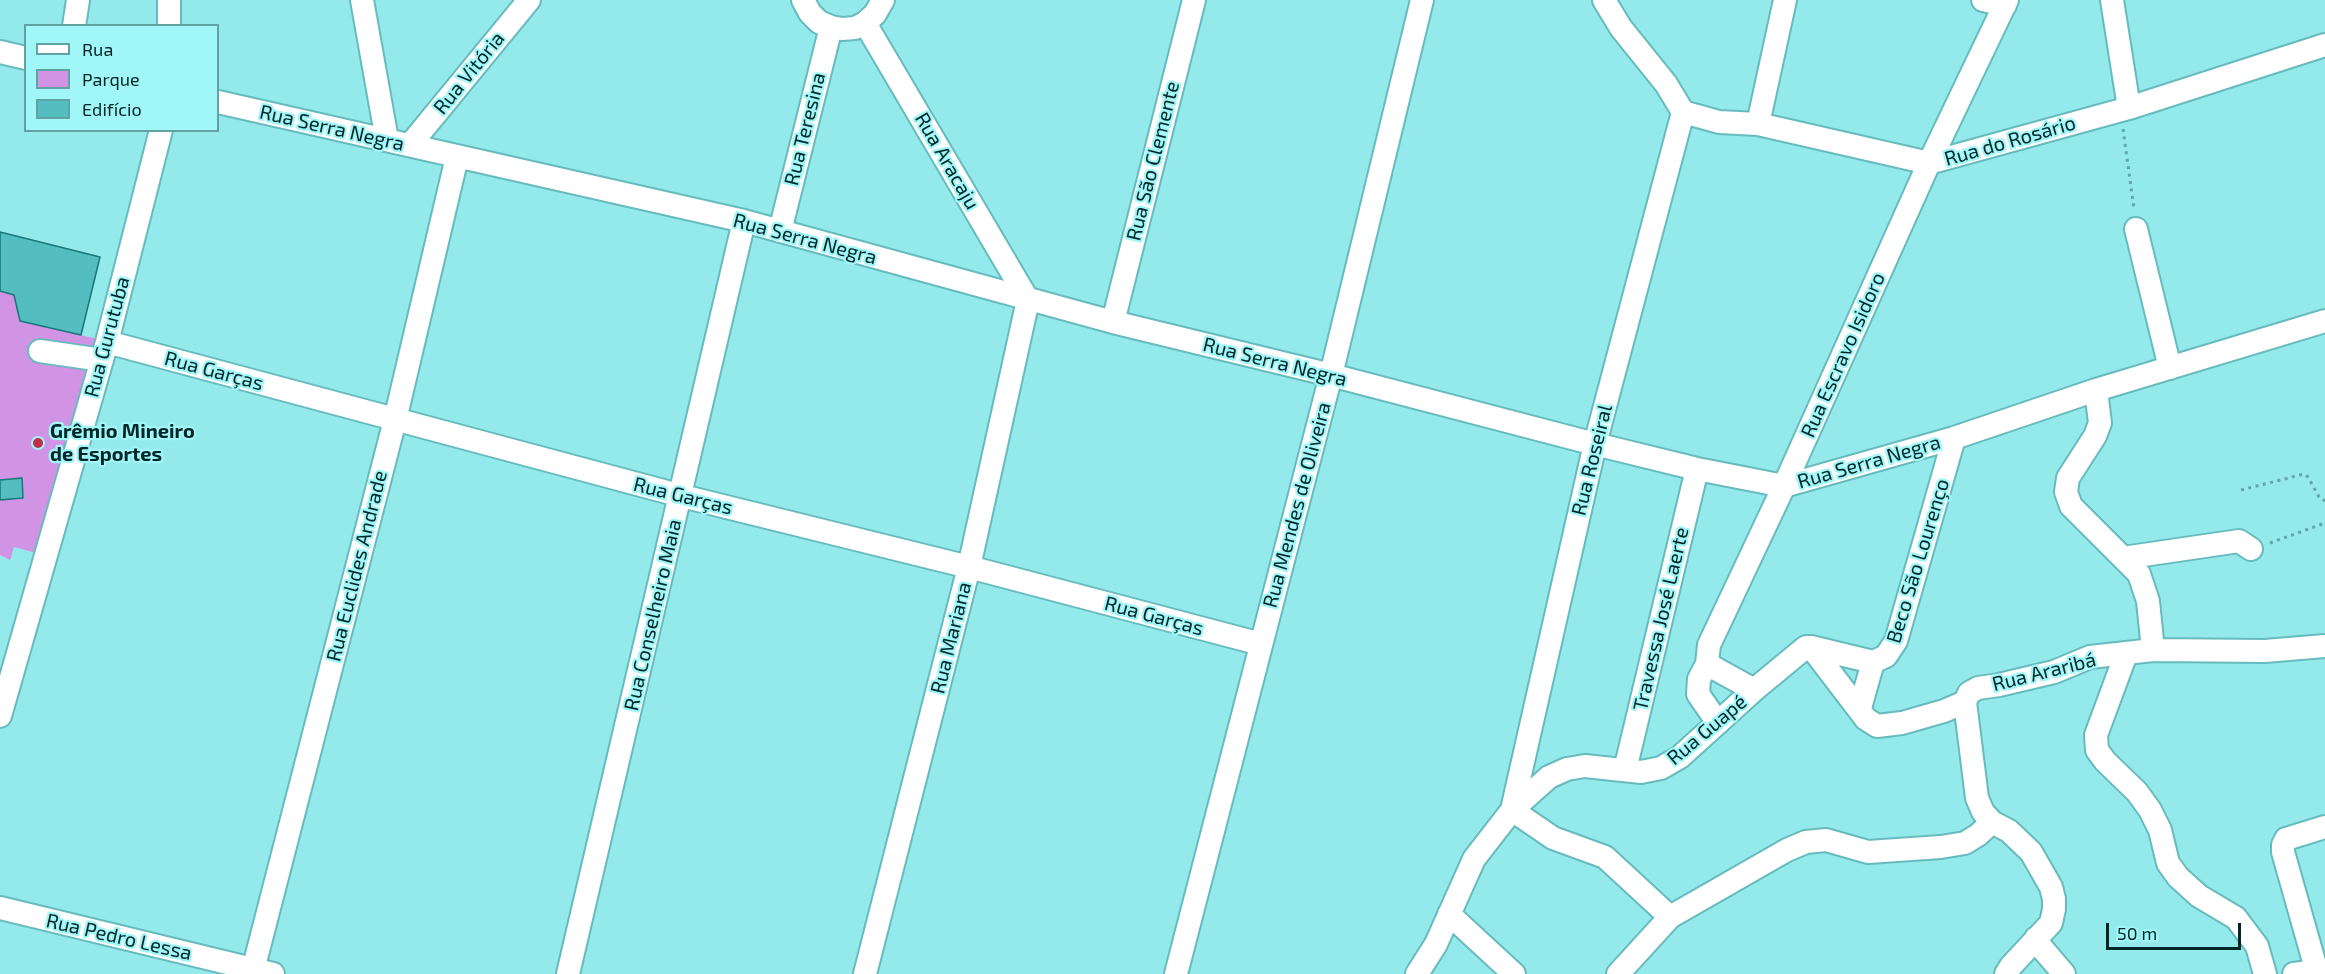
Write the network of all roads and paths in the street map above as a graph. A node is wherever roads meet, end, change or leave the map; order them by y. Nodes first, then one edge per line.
1 (78, 0) edge
2 (169, 0) edge
3 (362, 0) edge
4 (529, 0) edge
5 (803, 0) edge
6 (883, 0) edge
7 (1194, 0) edge
8 (1422, 0) edge
9 (1603, 0) edge
10 (1785, 0) edge
11 (2112, 0) edge
12 (1998, 2) edge
13 (865, 22) junction
14 (74, 24) edge
15 (169, 24) edge
16 (831, 27) junction
17 (2325, 45) edge
18 (0, 52) edge
19 (24, 58) edge
20 (219, 102) edge
21 (2124, 109) junction
22 (1683, 112) junction
23 (1758, 124) junction
24 (160, 132) edge
25 (387, 140) junction
26 (410, 145) junction
27 (457, 157) junction
28 (1929, 163) junction
29 (744, 221) junction
30 (2136, 229) joint
31 (780, 231) junction
32 (1028, 300) junction
33 (2325, 321) edge
34 (1113, 322) junction
35 (40, 351) dead end
36 (104, 351) junction
37 (2170, 368) junction
38 (1331, 375) junction
39 (2096, 390) junction
40 (395, 420) junction
41 (1954, 438) junction
42 (1594, 444) junction
43 (1697, 468) junction
44 (1784, 486) junction
45 (2241, 490) dead end
46 (682, 496) junction
47 (2325, 501) edge
48 (2325, 523) edge
49 (2251, 549) joint
50 (2123, 558) junction
51 (969, 567) junction
52 (1261, 644) junction
53 (2325, 646) edge
54 (1811, 647) junction
55 (2153, 650) junction
56 (2126, 654) junction
57 (1873, 662) junction
58 (1707, 664) junction
59 (1754, 690) junction
60 (1965, 702) junction
61 (1860, 708) junction
62 (0, 716) edge
63 (1718, 723) junction
64 (1625, 770) junction
65 (1512, 810) junction
66 (1992, 822) junction
67 (2325, 827) edge
68 (0, 908) edge
69 (1449, 914) junction
70 (1670, 917) junction
71 (2036, 938) junction
72 (260, 972) edge
73 (2319, 973) edge
74 (568, 974) edge
75 (865, 974) edge
76 (1176, 974) edge
77 (1417, 974) edge
78 (1514, 974) edge
79 (1618, 974) edge
80 (2006, 974) edge
81 (2064, 974) edge
82 (2265, 974) edge
83 (2295, 974) edge

1 - 14 street
2 - 15 street
3 - 25 street
4 - 26 street, Rua Vitória
5 - 16 street
6 - 13 street
7 - 34 street, Rua São Clemente
8 - 38 street, Rua Mendes de Oliveira
9 - 22 street
10 - 23 street
11 - 21 street
12 - 28 street, Rua Escravo Isidoro
13 - 16 street
13 - 32 street, Rua Aracaju
16 - 31 street, Rua Teresina
17 - 21 street, Rua do Rosário
18 - 19 street
20 - 25 street, Rua Serra Negra
21 - 28 street, Rua do Rosário
21 - 30 path
22 - 23 street, Rua do Rosário
22 - 42 street, Rua Roseiral
23 - 28 street, Rua do Rosário
24 - 36 street, Rua Gurutuba
25 - 26 street, Rua Serra Negra
26 - 27 street, Rua Serra Negra
27 - 29 street, Rua Serra Negra
27 - 40 street, Rua Euclides Andrade
28 - 44 street, Rua Escravo Isidoro
29 - 31 street, Rua Serra Negra
29 - 46 street, Rua Conselheiro Maia
30 - 37 street
31 - 32 street, Rua Serra Negra
32 - 34 street, Rua Serra Negra
32 - 51 street, Rua Mariana
33 - 37 street, Rua Serra Negra
34 - 38 street, Rua Serra Negra
35 - 36 street, Rua Garças
36 - 40 street, Rua Garças
36 - 62 street, Rua Gurutuba
37 - 39 street, Rua Serra Negra
38 - 42 street, Rua Serra Negra
38 - 52 street, Rua Mendes de Oliveira
39 - 41 street, Rua Serra Negra
39 - 50 street
40 - 46 street, Rua Garças
40 - 72 street, Rua Euclides Andrade
41 - 44 street, Rua Serra Negra
41 - 57 street, Beco São Lourenço
42 - 43 street, Rua Serra Negra
42 - 65 street, Rua Roseiral
43 - 44 street, Rua Serra Negra
43 - 64 street, Travessa José Laerte
44 - 58 street, Rua Escravo Isidoro
45 - 47 path
46 - 51 street, Rua Garças
46 - 74 street, Rua Conselheiro Maia
48 - 49 path
49 - 50 street
50 - 55 street
51 - 52 street, Rua Garças
51 - 75 street, Rua Mariana
52 - 76 street, Rua Mendes de Oliveira
53 - 55 street, Rua Araribá
54 - 57 street
54 - 59 street, Rua Guapé
54 - 61 street, Rua Araribá
55 - 56 street, Rua Araribá
56 - 60 street, Rua Araribá
56 - 82 street
57 - 61 street, Beco São Lourenço
58 - 59 street
58 - 63 street, Rua Escravo Isidoro
59 - 63 street, Rua Guapé
60 - 61 street, Rua Araribá
60 - 66 street
63 - 64 street, Rua Guapé
64 - 65 street, Rua Guapé
65 - 69 street, Rua Guapé
65 - 70 street
66 - 70 street
66 - 71 street
67 - 73 street
68 - 72 street, Rua Pedro Lessa
69 - 77 street, Rua Guapé
69 - 78 street
70 - 79 street
71 - 80 street
71 - 81 street
73 - 83 street

